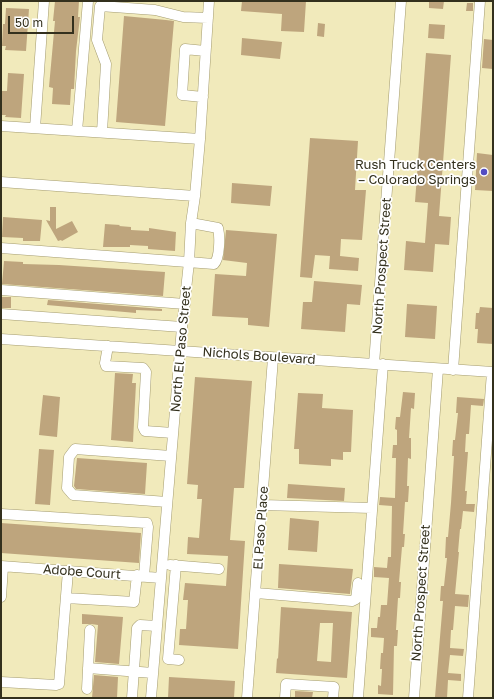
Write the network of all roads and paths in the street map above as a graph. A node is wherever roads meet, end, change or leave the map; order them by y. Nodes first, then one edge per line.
1 (44, 1) edge
2 (88, 1) edge
3 (209, 1) edge
4 (402, 1) edge
5 (480, 1) edge
6 (208, 18) junction
7 (205, 51) junction
8 (203, 97) junction
9 (1, 126) edge
10 (35, 128) junction
11 (77, 131) junction
12 (102, 132) junction
13 (200, 139) junction
14 (1, 182) edge
15 (195, 196) junction
16 (191, 222) junction
17 (1, 248) edge
18 (189, 262) junction
19 (1, 290) edge
20 (185, 304) junction
21 (1, 314) edge
22 (182, 327) junction
23 (1, 339) edge
24 (108, 346) junction
25 (180, 350) junction
26 (273, 358) junction
27 (379, 364) junction
28 (438, 369) junction
29 (453, 370) junction
30 (493, 372) edge
31 (173, 433) junction
32 (171, 456) junction
33 (167, 502) junction
34 (262, 505) junction
35 (372, 508) junction
36 (1, 514) edge
37 (162, 564) junction
38 (176, 565) junction
39 (2, 566) edge
40 (219, 569) dead end
41 (68, 571) junction
42 (141, 576) junction
43 (161, 578) junction
44 (358, 583) dead end
45 (256, 593) junction
46 (1, 597) edge
47 (66, 598) junction
48 (157, 626) junction
49 (90, 630) dead end
50 (154, 659) junction
51 (168, 659) junction
52 (179, 660) dead end
53 (88, 668) junction
54 (134, 671) junction
55 (153, 673) junction
56 (1, 682) edge
57 (87, 689) dead end
58 (132, 698) edge
59 (151, 698) edge
60 (248, 698) edge
61 (285, 698) edge
62 (333, 698) edge
63 (358, 698) edge
64 (414, 698) edge
65 (468, 698) edge

1 - 10 street
2 - 11 street
3 - 6 street, North El Paso Street
4 - 27 street, North Prospect Street
5 - 29 street
6 - 7 street, North El Paso Street
6 - 12 street
7 - 8 street, North El Paso Street
7 - 8 street
8 - 13 street, North El Paso Street
9 - 10 street
10 - 11 street
11 - 12 street
12 - 13 street
13 - 15 street, North El Paso Street
14 - 15 street
15 - 16 street, North El Paso Street
16 - 18 street, North El Paso Street
16 - 18 street
17 - 18 street
18 - 20 street, North El Paso Street
19 - 20 street
20 - 22 street, North El Paso Street
21 - 22 street
22 - 25 street, North El Paso Street
23 - 24 street, Nichols Boulevard
24 - 25 street, Nichols Boulevard
24 - 31 street
25 - 26 street, Nichols Boulevard
25 - 31 street, North El Paso Street
26 - 27 street, Nichols Boulevard
26 - 34 street, El Paso Place
27 - 28 street, Nichols Boulevard
27 - 35 street, North Prospect Street
28 - 29 street, Nichols Boulevard
28 - 64 street, North Prospect Street
29 - 30 street, Nichols Boulevard
30 - 65 street
31 - 32 street, North El Paso Street
32 - 33 street, North El Paso Street
32 - 33 street
33 - 37 street, North El Paso Street
34 - 35 street
34 - 45 street, El Paso Place
35 - 63 street, North Prospect Street
36 - 42 street
37 - 38 street
37 - 43 street, North El Paso Street
38 - 40 street
38 - 51 street
39 - 41 street, Adobe Court
39 - 46 street
41 - 42 street, Adobe Court
41 - 47 street
42 - 43 street, Adobe Court
42 - 47 street
43 - 48 street, North El Paso Street
44 - 45 street
45 - 60 street, El Paso Place
47 - 56 street
48 - 50 street, North El Paso Street
48 - 54 street
49 - 53 street
50 - 51 street
50 - 55 street, North El Paso Street
51 - 52 street
53 - 54 street
53 - 57 street
54 - 55 street
54 - 58 street
55 - 59 street, North El Paso Street
61 - 62 street

